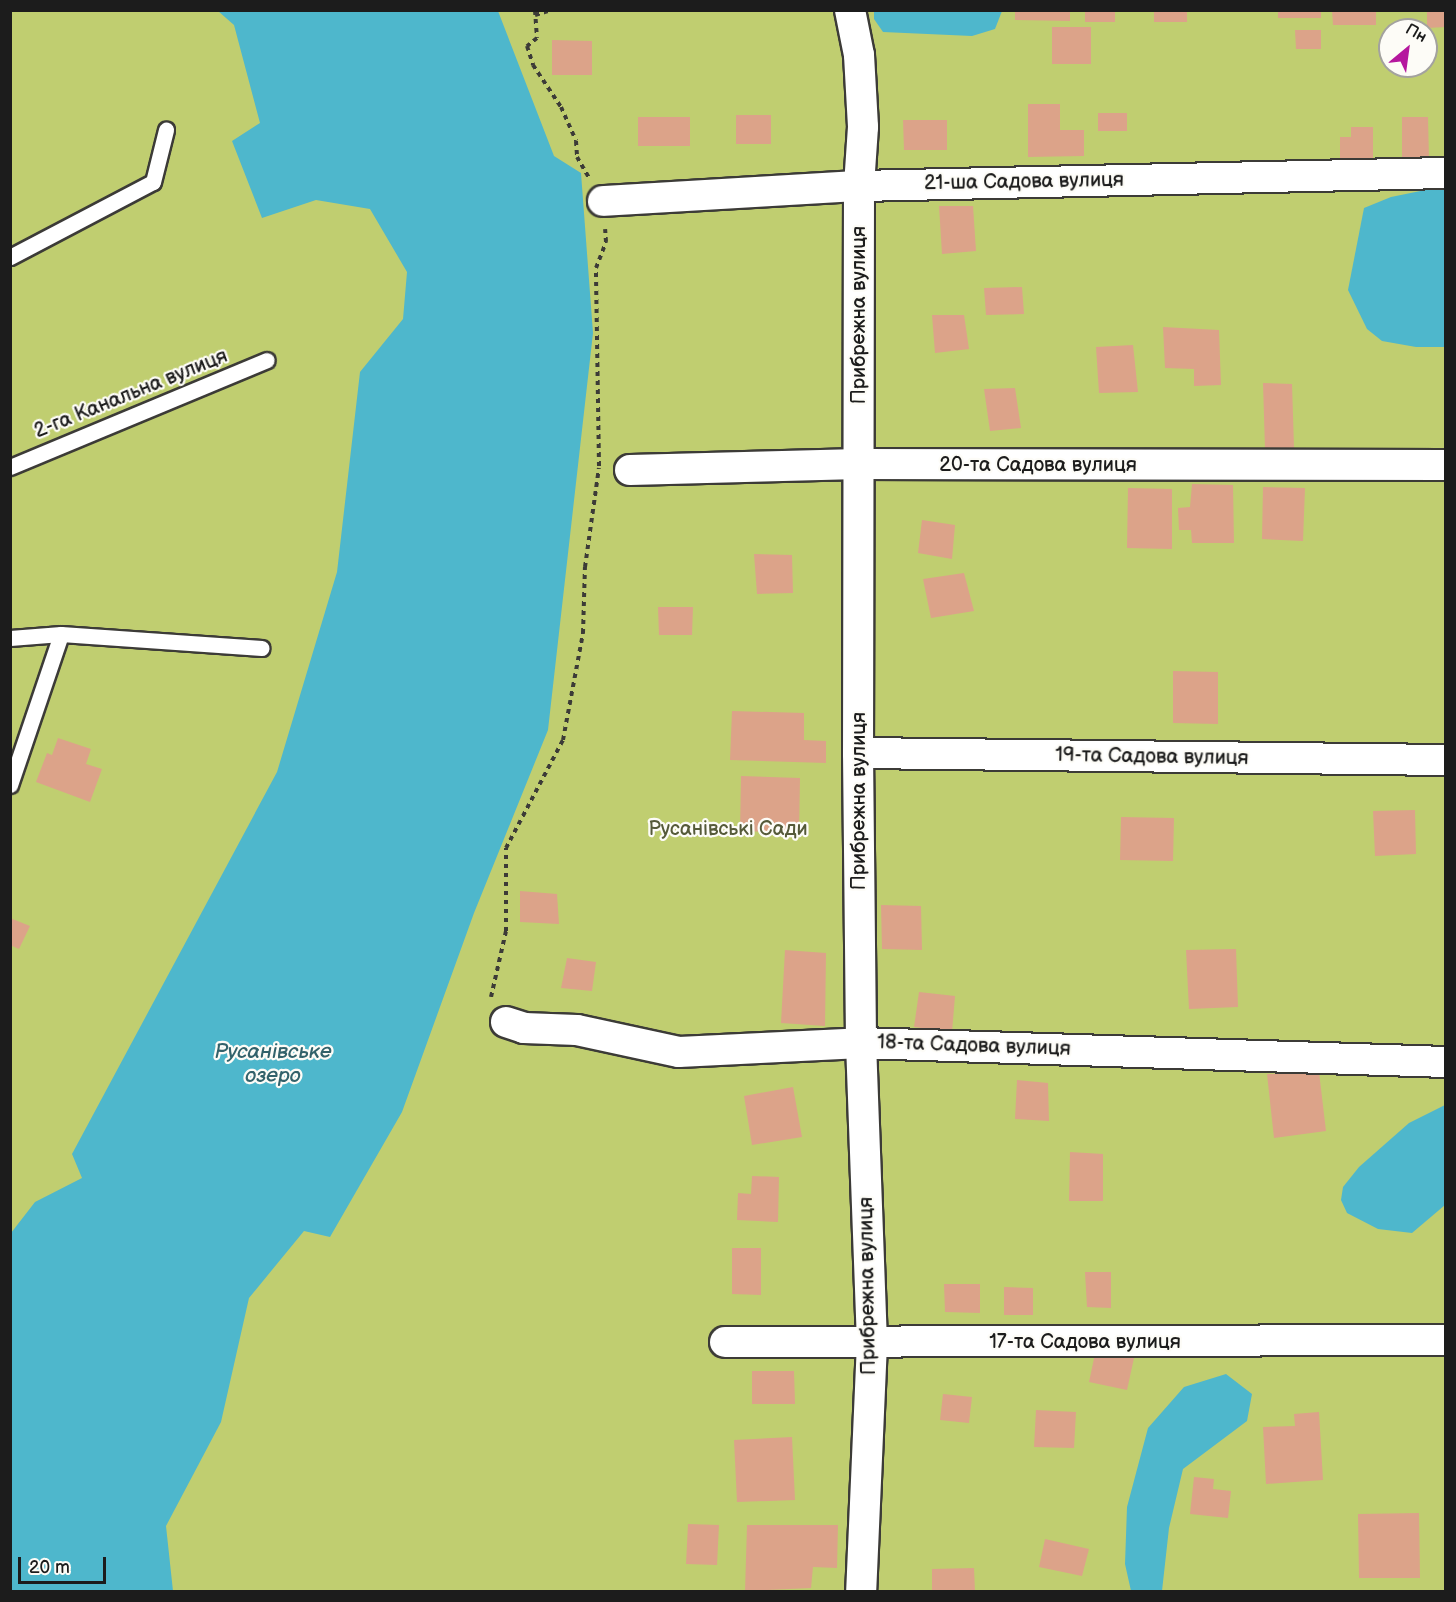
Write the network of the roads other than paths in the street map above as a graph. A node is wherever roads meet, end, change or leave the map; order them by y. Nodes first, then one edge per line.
1 (849, 10) edge
2 (166, 130) dead end
3 (1446, 173) edge
4 (859, 186) junction
5 (603, 201) road end
6 (10, 258) edge
7 (267, 360) dead end
8 (859, 464) junction
9 (1446, 465) edge
10 (10, 466) edge
11 (630, 470) road end
12 (62, 634) junction
13 (10, 639) edge
14 (262, 648) dead end
15 (858, 753) junction
16 (1446, 760) edge
17 (10, 785) edge
18 (506, 1022) road end
19 (861, 1043) junction
20 (1446, 1062) edge
21 (1446, 1340) edge
22 (725, 1342) dead end
23 (872, 1343) junction
24 (861, 1592) edge

1 - 4 street, Прибрежна вулиця
2 - 6 lane
3 - 4 street, 21-ша Садова вулиця
4 - 5 street, 21-ша Садова вулиця
4 - 8 street, Прибрежна вулиця
7 - 10 lane, 2-га Канальна вулиця
8 - 9 street, 20-та Садова вулиця
8 - 11 street, 20-та Садова вулиця
8 - 15 street, Прибрежна вулиця
12 - 13 lane
12 - 14 lane
12 - 17 lane
15 - 16 street, 19-та Садова вулиця
15 - 19 street, Прибрежна вулиця
18 - 19 street, 18-та Садова вулиця
19 - 20 street, 18-та Садова вулиця
19 - 23 street, Прибрежна вулиця
21 - 23 street, 17-та Садова вулиця
22 - 23 street, 17-та Садова вулиця
23 - 24 street, Прибрежна вулиця

